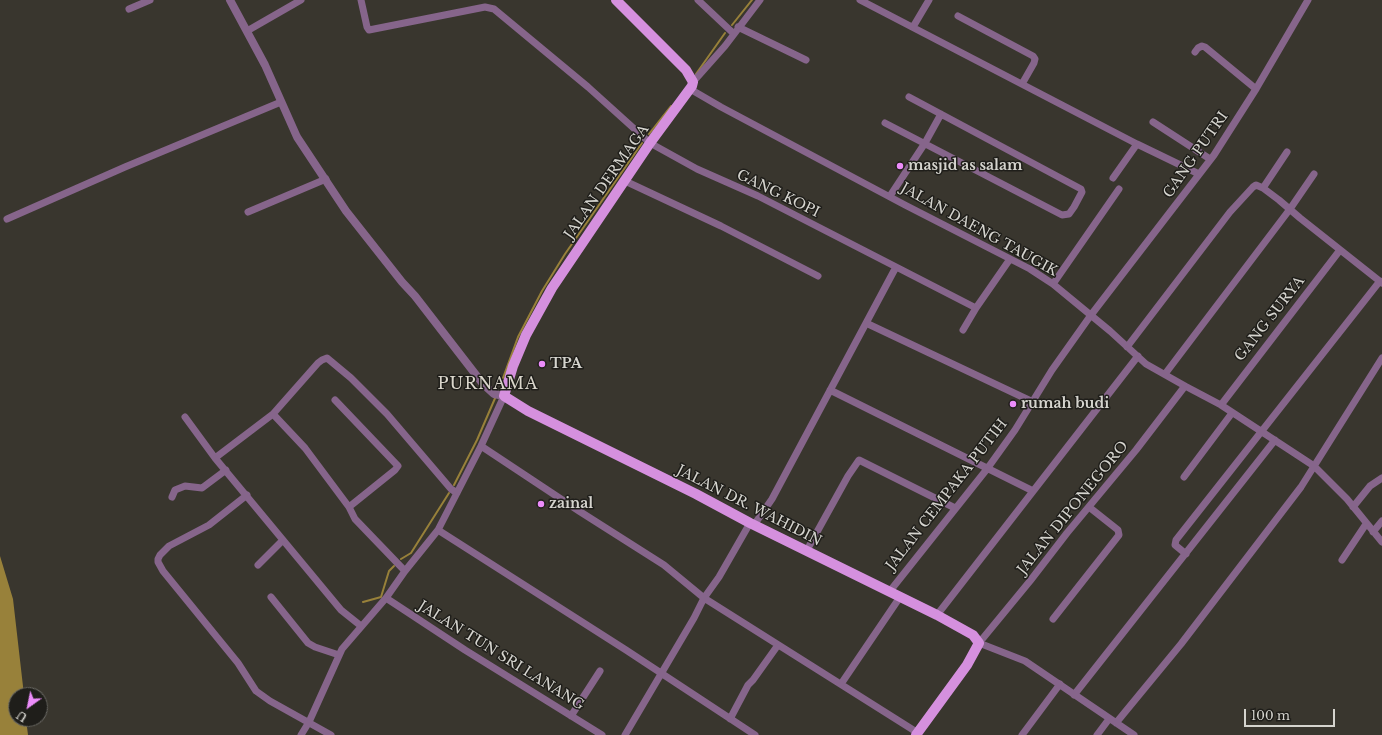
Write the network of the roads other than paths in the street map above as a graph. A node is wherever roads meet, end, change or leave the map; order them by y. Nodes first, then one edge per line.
1 (150, 0) edge
2 (230, 0) edge
3 (301, 0) edge
4 (361, 0) edge
5 (616, 0) edge
6 (698, 0) edge
7 (760, 0) edge
8 (860, 0) edge
9 (930, 0) edge
10 (1308, 0) edge
11 (129, 9) dead end
12 (958, 16) dead end
13 (738, 27) junction
14 (913, 28) junction
15 (247, 31) junction
16 (733, 33) junction
17 (1194, 52) dead end
18 (806, 60) dead end
19 (1022, 84) junction
20 (692, 86) junction
21 (1256, 89) junction
22 (909, 97) dead end
23 (281, 102) junction
24 (941, 114) junction
25 (1152, 122) dead end
26 (885, 123) dead end
27 (650, 143) junction
28 (925, 143) junction
29 (1137, 144) junction
30 (1287, 152) dead end
31 (1210, 159) junction
32 (1199, 174) junction
33 (1314, 174) dead end
34 (1112, 178) dead end
35 (326, 179) junction
36 (626, 181) junction
37 (1263, 188) junction
38 (1119, 189) dead end
39 (890, 196) junction
40 (1290, 209) junction
41 (248, 212) dead end
42 (7, 219) dead end
43 (1340, 250) junction
44 (1010, 259) junction
45 (896, 267) junction
46 (818, 276) dead end
47 (1381, 282) edge
48 (1053, 284) junction
49 (976, 308) junction
50 (1091, 315) junction
51 (866, 323) junction
52 (963, 330) dead end
53 (1127, 347) junction
54 (1138, 356) junction
55 (1382, 358) edge
56 (1165, 374) junction
57 (1185, 386) junction
58 (830, 390) junction
59 (504, 396) junction
60 (335, 400) dead end
61 (1033, 402) junction
62 (1221, 405) junction
63 (1232, 413) junction
64 (273, 414) junction
65 (185, 417) dead end
66 (1262, 431) junction
67 (1275, 440) junction
68 (480, 446) junction
69 (215, 458) junction
70 (1314, 466) junction
71 (987, 469) junction
72 (226, 470) junction
73 (1184, 477) dead end
74 (1382, 478) edge
75 (1033, 491) junction
76 (458, 493) junction
77 (247, 495) junction
78 (172, 497) dead end
79 (1352, 507) junction
80 (349, 508) junction
81 (955, 508) junction
82 (1089, 508) junction
83 (1382, 521) edge
84 (752, 524) junction
85 (1366, 524) junction
86 (438, 530) junction
87 (1373, 532) junction
88 (283, 540) junction
89 (1382, 542) edge
90 (807, 550) junction
91 (1186, 554) junction
92 (1342, 560) dead end
93 (258, 565) dead end
94 (405, 571) junction
95 (890, 591) junction
96 (271, 597) dead end
97 (900, 597) junction
98 (386, 598) junction
99 (704, 598) junction
100 (937, 614) junction
101 (1053, 619) dead end
102 (361, 626) junction
103 (979, 643) junction
104 (778, 645) junction
105 (339, 655) junction
106 (600, 671) dead end
107 (660, 674) junction
108 (841, 684) junction
109 (1060, 684) junction
110 (1074, 695) junction
111 (571, 716) junction
112 (730, 719) junction
113 (1109, 719) junction
114 (309, 722) junction
115 (1116, 723) junction
116 (917, 734) edge
117 (301, 735) edge
118 (331, 735) edge
119 (602, 735) edge
120 (625, 735) edge
121 (755, 735) edge
122 (1022, 735) edge
123 (1097, 735) edge
124 (1134, 735) edge

1 - 11 street
2 - 15 street
3 - 15 street
4 - 27 street, GANG KOPI
5 - 20 main road
6 - 16 street
7 - 13 street, JALAN DERMAGA
8 - 14 street
9 - 14 street
10 - 21 street, GANG PUTRI
12 - 19 street
13 - 16 street, JALAN DERMAGA
13 - 18 street
14 - 19 street
15 - 23 street
16 - 20 street, JALAN DERMAGA
17 - 21 street
19 - 29 street
20 - 27 main road, JALAN DERMAGA
20 - 39 street, JALAN DAENG TAUGIK
21 - 31 street, GANG PUTRI
22 - 24 street
23 - 35 street
23 - 42 street
24 - 28 street
24 - 28 street
25 - 31 street
26 - 28 street
27 - 36 main road, JALAN DERMAGA
27 - 45 street, GANG KOPI
28 - 39 street
29 - 32 street
29 - 34 street
30 - 37 street
31 - 32 street, GANG PUTRI
32 - 50 street, GANG PUTRI
33 - 40 street
35 - 41 street
35 - 59 street
36 - 46 street
36 - 59 main road, JALAN DERMAGA
37 - 40 street
37 - 53 street
38 - 48 street
39 - 44 street, JALAN DAENG TAUGIK
40 - 43 street
40 - 56 street
43 - 47 street
43 - 62 street, GANG SURYA
44 - 48 street, JALAN DAENG TAUGIK
44 - 49 street
45 - 49 street, GANG KOPI
45 - 51 street
47 - 66 street
48 - 50 street, JALAN DAENG TAUGIK
49 - 52 street
50 - 53 street, JALAN DAENG TAUGIK
50 - 61 street, JALAN CEMPAKA PUTIH
51 - 58 street
51 - 61 street
53 - 54 street, JALAN DAENG TAUGIK
54 - 56 street, JALAN DAENG TAUGIK
54 - 75 street
55 - 70 street
56 - 57 street, JALAN DAENG TAUGIK
57 - 62 street, JALAN DAENG TAUGIK
57 - 82 street, JALAN DIPONEGORO
58 - 71 street
58 - 84 street
59 - 68 street
59 - 84 main road, JALAN DR. WAHIDIN
60 - 80 street
61 - 71 street, JALAN CEMPAKA PUTIH
62 - 63 street, JALAN DAENG TAUGIK
63 - 66 street, JALAN DAENG TAUGIK
63 - 73 street
64 - 69 street
64 - 76 street
64 - 80 street
65 - 69 street
66 - 67 street, JALAN DAENG TAUGIK
66 - 91 street
67 - 70 street, JALAN DAENG TAUGIK
67 - 91 street
68 - 76 street
68 - 99 street
69 - 72 street
70 - 79 street, JALAN DAENG TAUGIK
70 - 115 street
71 - 75 street
71 - 81 street, JALAN CEMPAKA PUTIH
72 - 77 street
72 - 78 street
74 - 79 street
75 - 100 street
76 - 86 street
77 - 88 street
77 - 114 street
79 - 85 street, JALAN DAENG TAUGIK
80 - 94 street
81 - 90 street
81 - 95 street, JALAN CEMPAKA PUTIH
82 - 101 street
82 - 103 street, JALAN DIPONEGORO
83 - 87 street
84 - 90 main road, JALAN DR. WAHIDIN
84 - 99 street
85 - 87 street, JALAN DAENG TAUGIK
85 - 92 street
86 - 94 street
86 - 107 street
87 - 89 street, JALAN DAENG TAUGIK
88 - 93 street
88 - 102 street
90 - 95 main road, JALAN DR. WAHIDIN
91 - 110 street
94 - 98 street
95 - 97 main road, JALAN DR. WAHIDIN
96 - 105 street
97 - 100 main road, JALAN DR. WAHIDIN
97 - 108 street
98 - 102 street
98 - 111 street, JALAN TUN SRI LANANG
99 - 104 street
99 - 107 street
100 - 103 main road, JALAN DR. WAHIDIN
102 - 105 street
103 - 109 street
103 - 116 main road
104 - 108 street
104 - 112 street
105 - 114 street
106 - 111 street
107 - 112 street
107 - 120 street
108 - 116 street
109 - 110 street
109 - 122 street
110 - 113 street
111 - 119 street, JALAN TUN SRI LANANG
112 - 121 street
113 - 115 street
113 - 123 street
114 - 117 street
114 - 118 street
115 - 124 street

